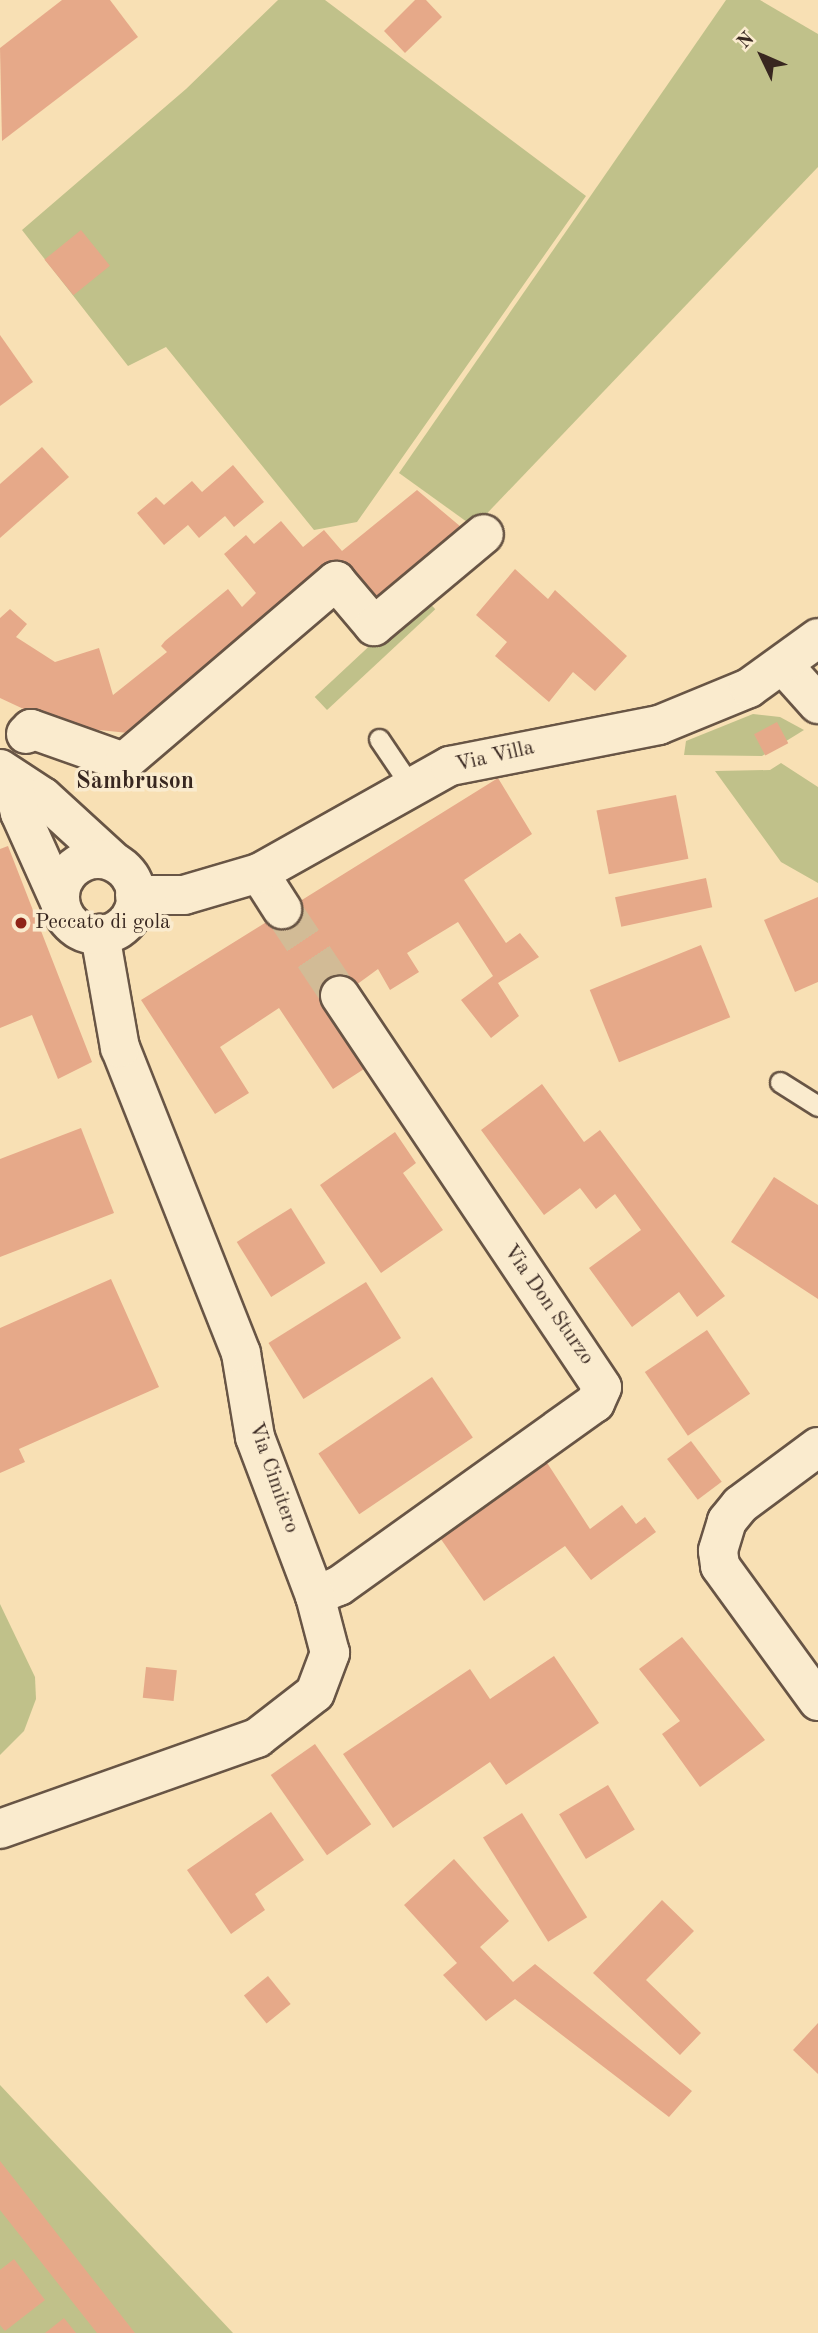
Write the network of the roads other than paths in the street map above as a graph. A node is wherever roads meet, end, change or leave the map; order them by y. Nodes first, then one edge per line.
1 (484, 534) dead end
2 (818, 638) edge
3 (784, 666) junction
4 (818, 704) edge
5 (26, 734) dead end
6 (379, 739) dead end
7 (6, 775) edge
8 (412, 788) junction
9 (114, 862) junction
10 (259, 873) junction
11 (135, 895) junction
12 (60, 902) junction
13 (282, 909) tunnel mouth
14 (100, 934) junction
15 (340, 996) tunnel mouth
16 (780, 1082) dead end
17 (818, 1106) edge
18 (818, 1447) edge
19 (316, 1597) junction
20 (818, 1701) edge
21 (0, 1829) edge

1 - 5 street
2 - 3 street, Via Villa
3 - 4 street
3 - 8 street, Via Villa
6 - 8 lane
7 - 9 street
7 - 12 street
8 - 10 street, Via Villa
9 - 11 street
9 - 12 street
10 - 11 street, Via Villa
10 - 13 street
11 - 14 street
12 - 14 street
14 - 19 street, Via Cimitero
15 - 19 street, Via Don Sturzo
16 - 17 lane
18 - 20 street
19 - 21 street, Via Cimitero

